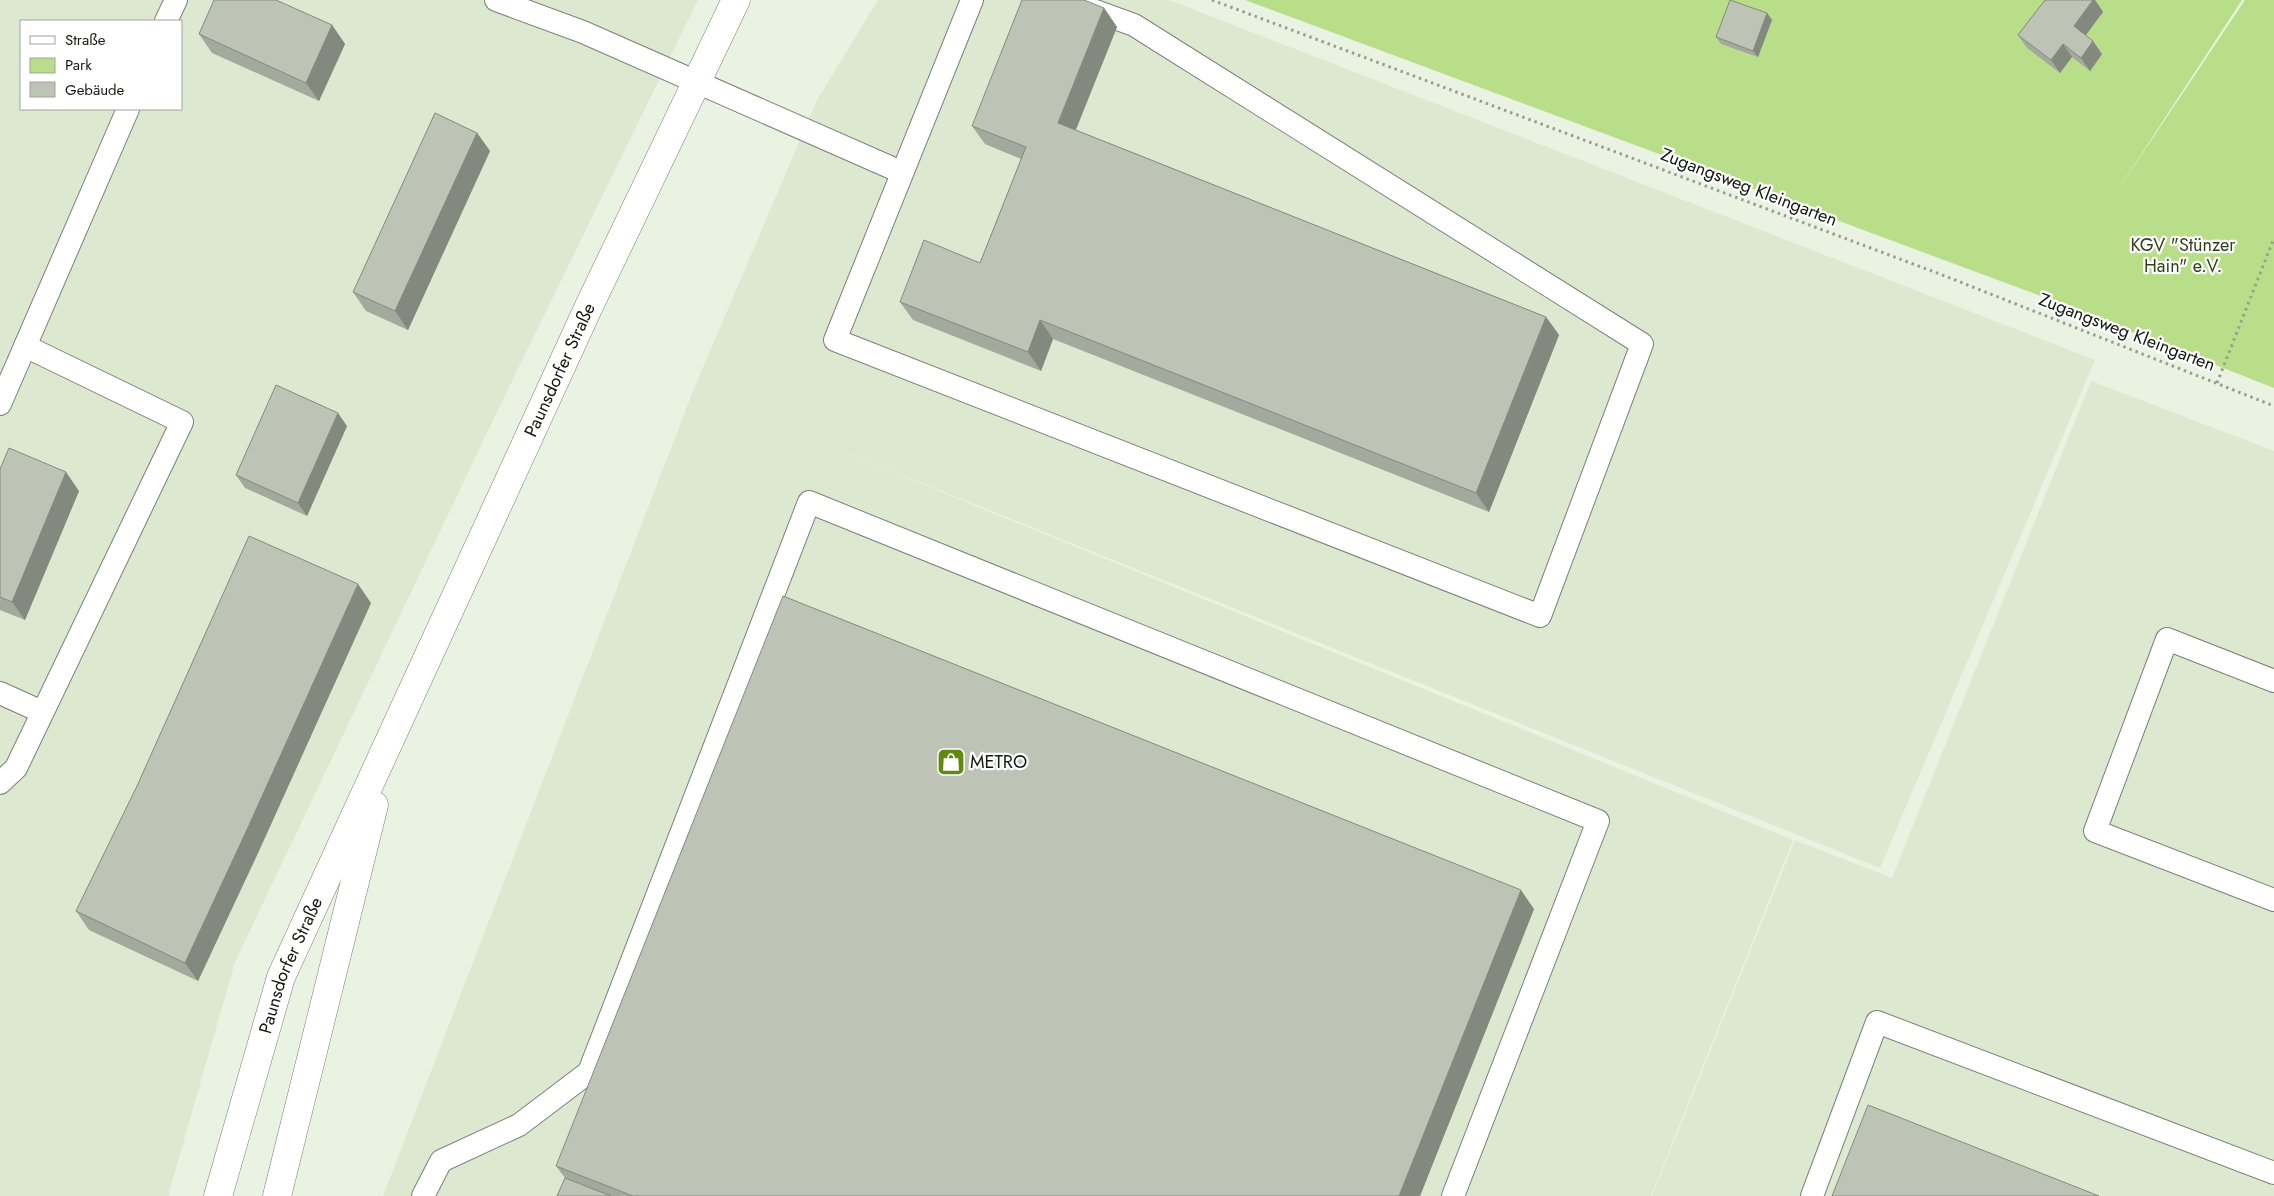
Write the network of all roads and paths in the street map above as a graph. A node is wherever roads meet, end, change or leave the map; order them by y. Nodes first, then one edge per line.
1 (176, 0) edge
2 (496, 0) edge
3 (736, 0) edge
4 (972, 0) edge
5 (1064, 0) edge
6 (1212, 0) edge
7 (166, 20) edge
8 (696, 83) junction
9 (128, 110) edge
10 (901, 172) junction
11 (2274, 238) edge
12 (25, 346) junction
13 (2217, 382) junction
14 (0, 404) edge
15 (2274, 406) edge
16 (2274, 682) edge
17 (0, 693) edge
18 (42, 712) junction
19 (390, 743) junction
20 (0, 783) edge
21 (2274, 900) edge
22 (2274, 1172) edge
23 (218, 1196) edge
24 (277, 1196) edge
25 (423, 1196) edge
26 (1454, 1196) edge
27 (1812, 1196) edge

1 - 7 lane
2 - 8 lane
3 - 8 main road, Paunsdorfer Straße
4 - 10 lane
5 - 10 lane
6 - 13 path, Zugangsweg Kleingarten
8 - 10 lane
8 - 19 main road, Paunsdorfer Straße
9 - 12 lane
11 - 13 path
12 - 14 lane
12 - 18 lane
13 - 15 path, Zugangsweg Kleingarten
16 - 21 lane
17 - 18 lane
18 - 20 lane
19 - 23 main road, Paunsdorfer Straße
19 - 24 main road, Paunsdorfer Straße
22 - 27 lane
25 - 26 lane

